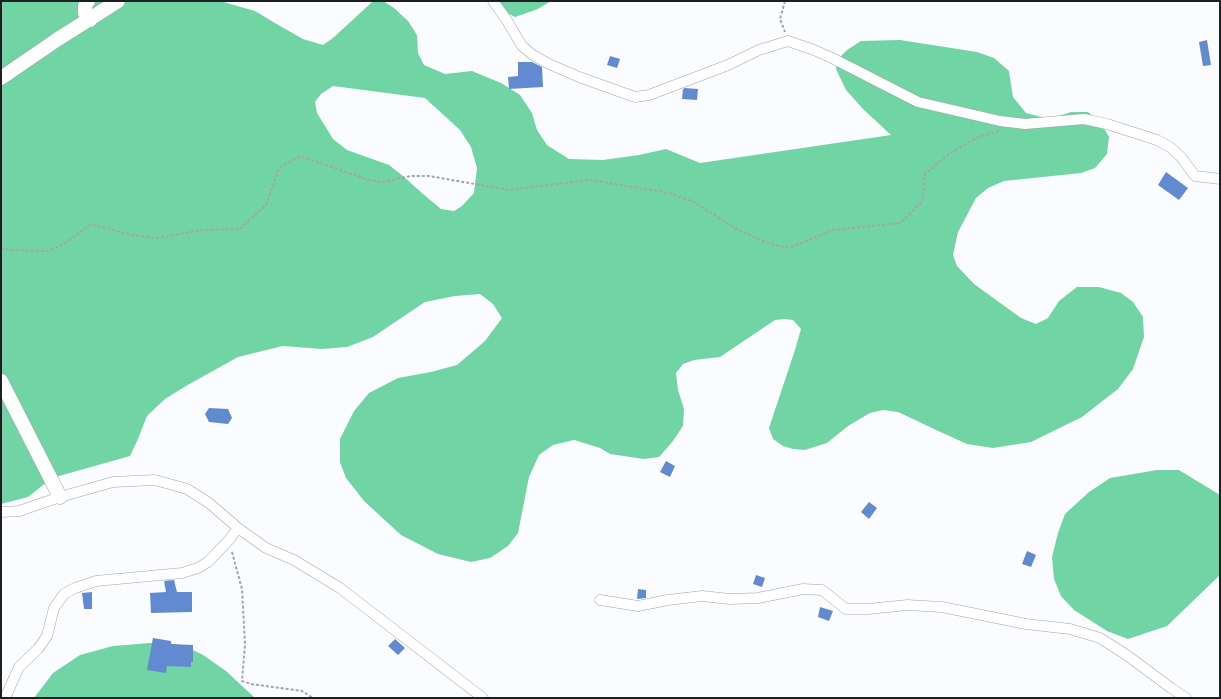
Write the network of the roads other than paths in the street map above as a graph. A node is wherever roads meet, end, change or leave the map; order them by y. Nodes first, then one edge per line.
1 (88, 1) edge
2 (118, 1) edge
3 (493, 1) edge
4 (90, 20) junction
5 (1, 78) edge
6 (1220, 179) edge
7 (1, 381) edge
8 (60, 497) junction
9 (1, 512) edge
10 (238, 528) junction
11 (600, 600) dead end
12 (5, 698) edge
13 (482, 698) edge
14 (1186, 698) edge

1 - 4 street
2 - 4 street
3 - 6 street
4 - 5 street
7 - 8 street
8 - 9 street
8 - 10 street
10 - 12 street
10 - 13 street
11 - 14 street

